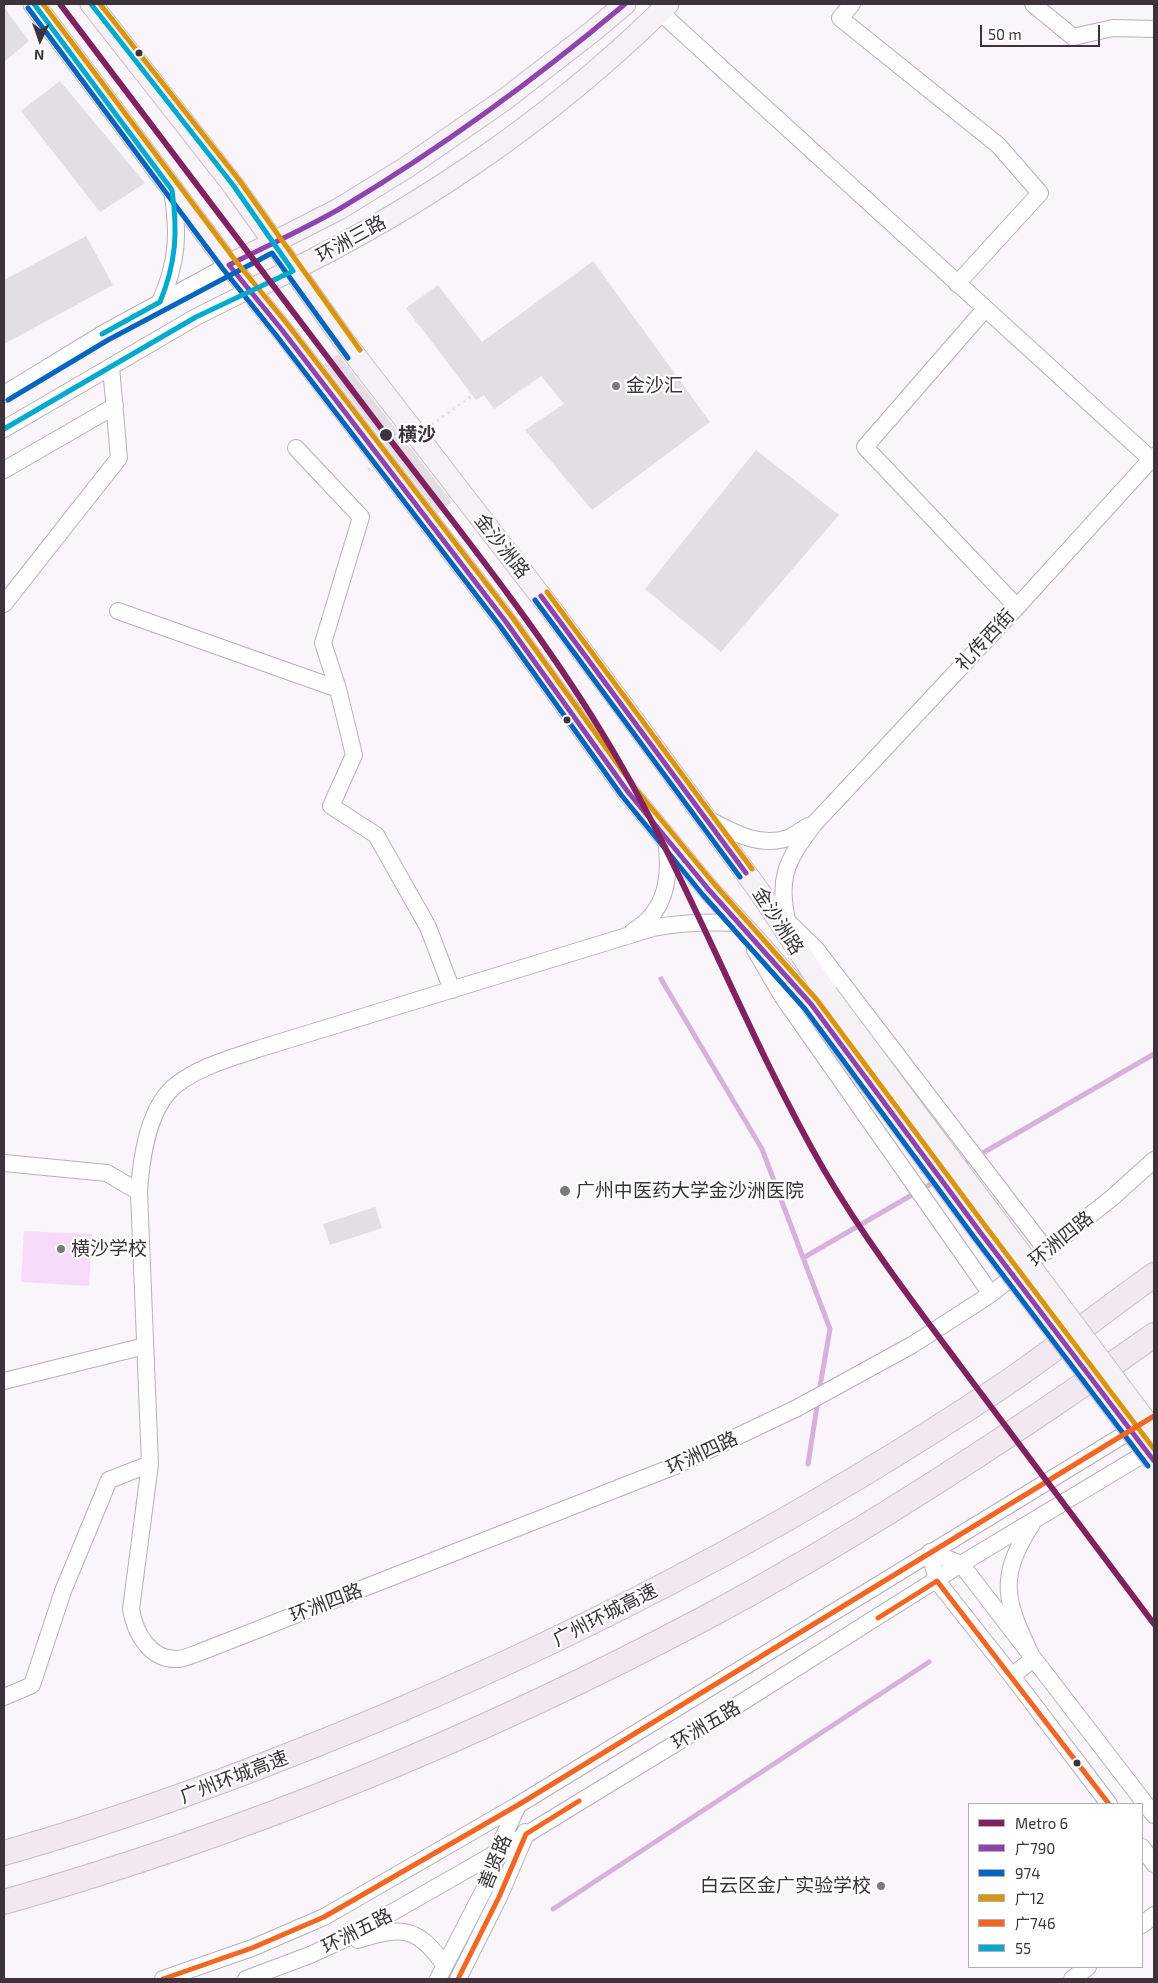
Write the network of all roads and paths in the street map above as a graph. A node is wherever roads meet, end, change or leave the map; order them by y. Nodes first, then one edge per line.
1 (34, 4) edge
2 (91, 4) edge
3 (625, 4) edge
4 (852, 4) edge
5 (1033, 4) edge
6 (664, 8) edge
7 (1154, 29) edge
8 (172, 190) junction
9 (274, 243) junction
10 (229, 265) junction
11 (293, 271) junction
12 (957, 284) junction
13 (250, 290) junction
14 (160, 302) junction
15 (985, 309) junction
16 (416, 322) dead end
17 (111, 367) junction
18 (488, 379) junction
19 (469, 392) dead end
20 (4, 394) edge
21 (115, 406) junction
22 (4, 429) edge
23 (296, 448) dead end
24 (1153, 459) edge
25 (4, 470) edge
26 (368, 470) dead end
27 (4, 604) edge
28 (1017, 607) junction
29 (118, 611) dead end
30 (338, 689) junction
31 (706, 818) junction
32 (814, 823) junction
33 (666, 839) junction
34 (762, 895) junction
35 (787, 920) junction
36 (739, 923) junction
37 (621, 938) junction
38 (794, 946) junction
39 (452, 990) junction
40 (819, 999) junction
41 (1154, 1160) edge
42 (4, 1163) edge
43 (139, 1192) junction
44 (1047, 1251) junction
45 (1154, 1275) edge
46 (991, 1294) junction
47 (1154, 1335) edge
48 (145, 1346) junction
49 (4, 1381) edge
50 (1154, 1416) edge
51 (1154, 1432) edge
52 (1154, 1448) edge
53 (1154, 1461) edge
54 (150, 1464) junction
55 (1035, 1520) junction
56 (930, 1552) junction
57 (962, 1564) junction
58 (936, 1581) junction
59 (1033, 1659) junction
60 (1012, 1676) junction
61 (4, 1697) edge
62 (1108, 1803) edge
63 (518, 1806) junction
64 (1154, 1815) edge
65 (526, 1834) junction
66 (1143, 1848) edge
67 (4, 1853) edge
68 (496, 1853) junction
69 (1154, 1864) edge
70 (4, 1902) edge
71 (1154, 1916) edge
72 (1143, 1924) edge
73 (310, 1955) junction
74 (1087, 1968) edge
75 (441, 1973) edge
76 (163, 1979) edge
77 (246, 1979) edge
78 (458, 1979) edge
79 (1072, 1979) edge

1 - 8 main road, 金沙洲路
2 - 9 main road, 金沙洲路
3 - 9 main road, 环洲三路
4 - 12 street
5 - 7 street
6 - 11 main road, 环洲三路
6 - 12 street
8 - 10 main road, 金沙洲路
8 - 14 street
9 - 10 main road, 环洲三路
9 - 11 main road, 金沙洲路
10 - 13 main road, 金沙洲路
10 - 14 street, 环洲三路
11 - 13 main road, 环洲三路
11 - 31 main road, 金沙洲路
12 - 15 street
13 - 17 street, 环洲三路
13 - 33 main road, 金沙洲路
14 - 20 street, 环洲三路
15 - 24 street
15 - 28 street
16 - 18 path
17 - 21 street
17 - 22 street, 环洲三路
18 - 19 path
18 - 26 path, bridge
21 - 25 street
21 - 27 street
23 - 30 street
24 - 28 street, 礼传西街
28 - 32 street, 礼传西街
29 - 30 street
30 - 39 street
31 - 32 street
31 - 34 main road, 金沙洲路
32 - 35 street
33 - 36 main road, 金沙洲路
33 - 37 street
34 - 35 street
34 - 38 main road, 金沙洲路
35 - 38 street
35 - 44 street
36 - 37 street
36 - 40 main road, 金沙洲路
36 - 46 street
37 - 39 street, 环洲四路
38 - 40 main road, 金沙洲路
39 - 43 street, 环洲四路
40 - 51 main road, 金沙洲路, bridge
40 - 53 main road, 金沙洲路, bridge
41 - 44 street, 环洲四路
42 - 43 street
43 - 48 street, 环洲四路
44 - 46 street, 环洲四路
45 - 67 highway, 广州环城高速
46 - 54 street, 环洲四路
47 - 70 highway
48 - 49 street
48 - 54 street, 环洲四路
50 - 56 street, 环洲五路
52 - 55 street, 环洲五路
54 - 61 street
55 - 57 street, 环洲五路
55 - 59 street
56 - 57 street
56 - 58 street
56 - 63 street, 环洲五路
57 - 58 street, 环洲五路
57 - 59 street
58 - 60 street
58 - 65 street, 环洲五路
59 - 60 street
59 - 64 street
60 - 62 street
63 - 65 street, 善贤路
63 - 68 street, 善贤路
63 - 76 street, 环洲五路
65 - 68 street, 环洲五路
65 - 78 street, 善贤路
66 - 69 street
68 - 73 street, 环洲五路
68 - 75 street, 善贤路
71 - 72 street
73 - 75 street
73 - 77 street, 环洲五路
74 - 79 street

